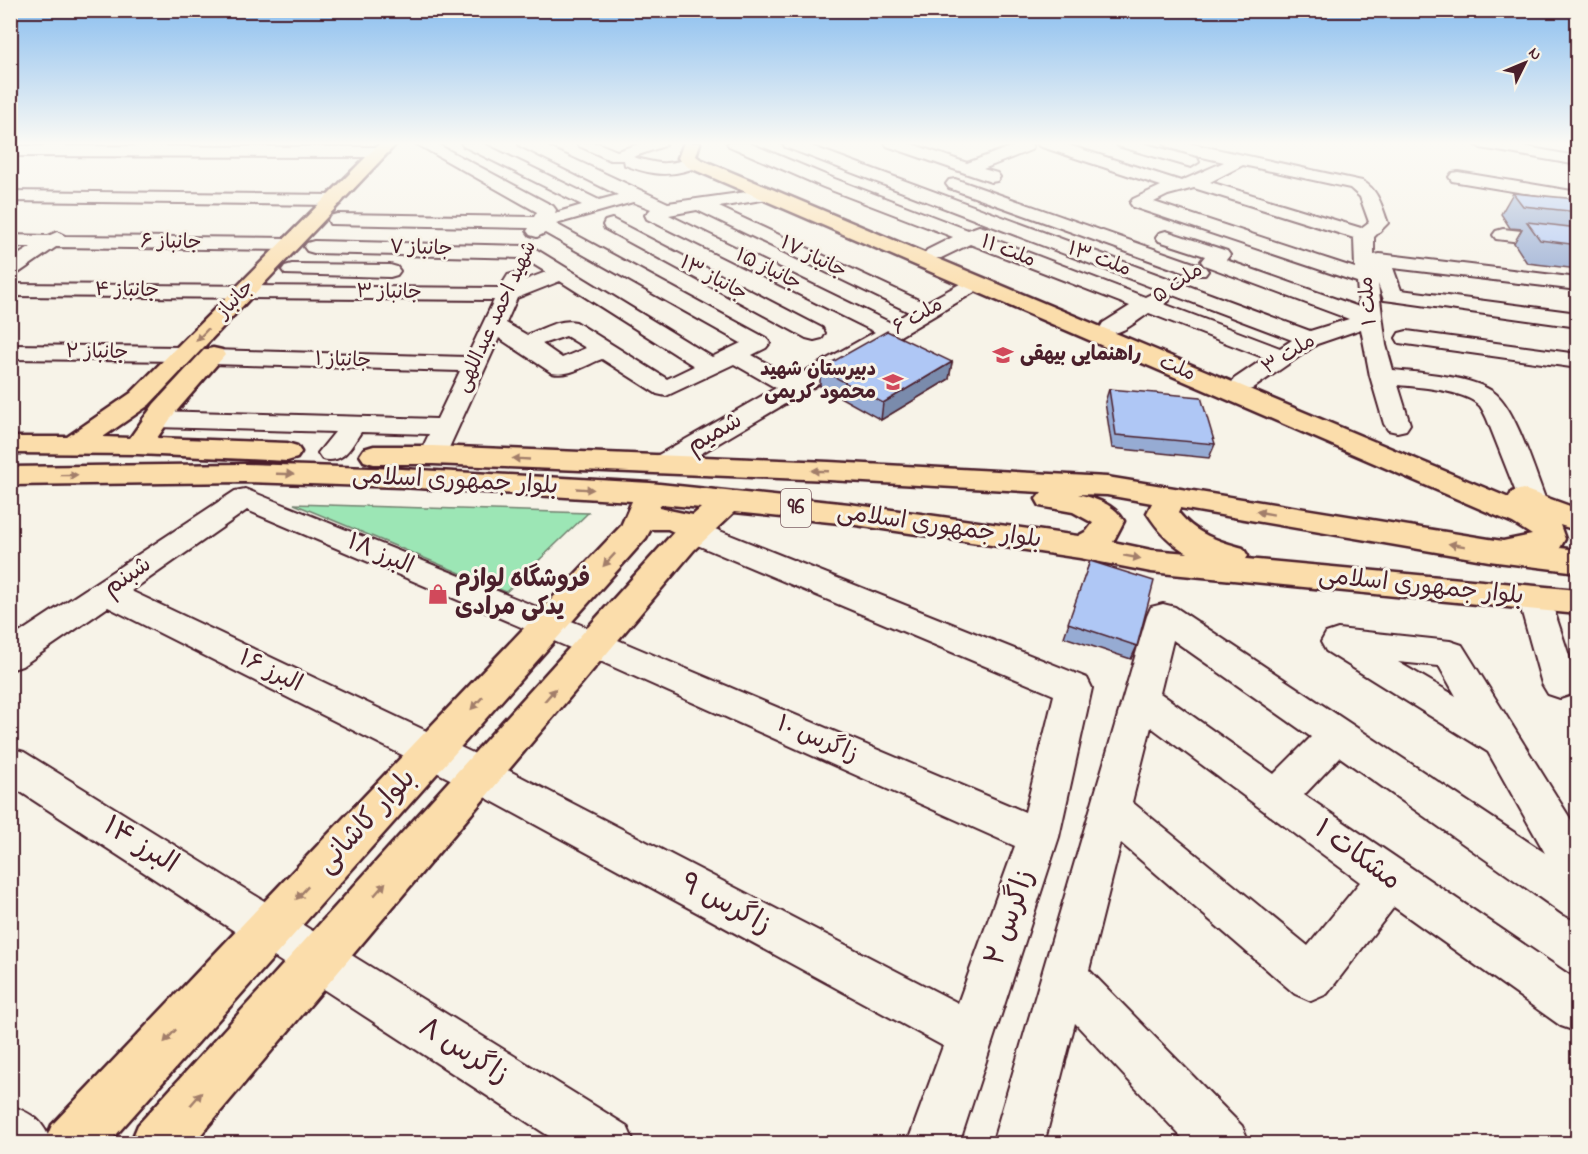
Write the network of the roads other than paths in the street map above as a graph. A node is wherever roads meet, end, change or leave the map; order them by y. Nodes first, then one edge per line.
1 (338, 196) edge
2 (100, 197) edge
3 (115, 197) junction
4 (148, 197) edge
5 (337, 197) edge
6 (340, 197) edge
7 (523, 197) edge
8 (578, 197) edge
9 (631, 197) edge
10 (636, 197) edge
11 (754, 197) edge
12 (772, 197) edge
13 (798, 197) edge
14 (865, 197) edge
15 (929, 197) edge
16 (992, 197) edge
17 (1050, 197) dead end
18 (1154, 197) edge
19 (1203, 197) edge
20 (1217, 197) edge
21 (1369, 197) edge
22 (699, 204) junction
23 (597, 206) junction
24 (666, 209) junction
25 (1026, 209) junction
26 (397, 221) junction
27 (540, 223) junction
28 (999, 223) junction
29 (612, 225) dead end
30 (1274, 226) dead end
31 (683, 229) junction
32 (1146, 230) dead end
33 (1364, 235) junction
34 (1503, 235) dead end
35 (969, 237) junction
36 (1244, 239) junction
37 (10, 241) edge
38 (52, 241) junction
39 (646, 243) junction
40 (1578, 243) edge
41 (290, 244) junction
42 (315, 247) junction
43 (372, 248) junction
44 (1341, 248) dead end
45 (527, 252) junction
46 (934, 254) junction
47 (1364, 255) junction
48 (605, 258) junction
49 (1210, 262) junction
50 (10, 270) edge
51 (292, 270) junction
52 (410, 272) dead end
53 (494, 273) dead end
54 (517, 273) junction
55 (560, 274) junction
56 (1368, 279) junction
57 (976, 283) junction
58 (1578, 284) edge
59 (1173, 288) junction
60 (10, 290) edge
61 (243, 292) junction
62 (271, 292) junction
63 (507, 294) junction
64 (764, 305) junction
65 (1148, 305) junction
66 (926, 312) junction
67 (1370, 319) junction
68 (1578, 320) edge
69 (724, 324) junction
70 (493, 325) junction
71 (1111, 328) junction
72 (892, 332) junction
73 (814, 333) dead end
74 (1407, 338) dead end
75 (1309, 339) junction
76 (525, 343) junction
77 (604, 349) junction
78 (860, 351) joint
79 (10, 352) edge
80 (183, 354) junction
81 (734, 354) junction
82 (211, 357) junction
83 (1283, 357) junction
84 (1578, 361) edge
85 (475, 364) junction
86 (711, 366) junction
87 (1382, 376) junction
88 (1243, 384) junction
89 (794, 389) junction
90 (156, 419) junction
91 (354, 424) junction
92 (1397, 424) dead end
93 (446, 427) junction
94 (74, 445) junction
95 (10, 446) edge
96 (138, 446) junction
97 (333, 453) junction
98 (433, 455) junction
99 (870, 474) junction
100 (10, 476) edge
101 (245, 485) junction
102 (651, 493) junction
103 (1170, 497) junction
104 (728, 500) junction
105 (1528, 510) junction
106 (1578, 521) edge
107 (694, 532) junction
108 (1080, 548) junction
109 (1489, 550) junction
110 (1578, 561) edge
111 (1325, 578) junction
112 (106, 592) junction
113 (1534, 598) junction
114 (1578, 602) edge
115 (548, 626) junction
116 (594, 644) junction
117 (10, 657) edge
118 (1560, 684) dead end
119 (1139, 698) junction
120 (1337, 735) junction
121 (1501, 741) dead end
122 (433, 751) junction
123 (10, 765) edge
124 (480, 775) junction
125 (1276, 798) junction
126 (1109, 807) junction
127 (1039, 837) junction
128 (1578, 870) edge
129 (1389, 879) junction
130 (1578, 899) edge
131 (270, 928) junction
132 (317, 961) junction
133 (1063, 977) junction
134 (1578, 1009) edge
135 (971, 1035) junction
136 (10, 1131) edge
137 (27, 1143) edge
138 (71, 1143) edge
139 (158, 1143) edge
140 (609, 1143) edge
141 (933, 1143) edge
142 (1018, 1143) edge
143 (1224, 1143) edge

1 - 42 main road, جانباز
2 - 3 street
3 - 4 street
3 - 38 street
5 - 41 main road, جانباز
6 - 26 street
7 - 27 street, شهید احمد عبداللهی
8 - 23 street
9 - 23 street
10 - 24 street
11 - 22 street
12 - 57 main road, ملت
13 - 46 main road, ملت
14 - 35 street, ملت ۱۱
15 - 28 street, ملت ۱۳
16 - 25 street
17 - 25 street
18 - 36 street
19 - 30 street
20 - 33 street
21 - 33 street, ملت ۱
22 - 24 street
22 - 66 street, جانباز ۱۷
23 - 27 street
24 - 31 street, جانباز ۱۵
25 - 28 street
25 - 49 street
26 - 27 street
26 - 43 street
27 - 45 street, شهید احمد عبداللهی
27 - 48 street
28 - 35 street
28 - 59 street, ملت ۱۳
29 - 39 street, جانباز ۱۳
31 - 39 street
31 - 72 street, جانباز ۱۵
32 - 49 street
33 - 47 street, ملت ۱
34 - 40 street
35 - 46 street
35 - 65 street, ملت ۱۱
36 - 49 street, ملت ۵
36 - 56 street
37 - 38 street, جانباز ۶
38 - 41 street, جانباز ۶
38 - 50 street
39 - 48 street
39 - 64 street, جانباز ۱۳
41 - 61 main road, جانباز
42 - 43 street, جانباز ۷
42 - 51 main road, جانباز
43 - 45 street, جانباز ۷
44 - 47 street
45 - 54 street, شهید احمد عبداللهی
45 - 55 street
46 - 71 main road, ملت
47 - 56 street, ملت ۱
48 - 69 street
49 - 59 street, ملت ۵
49 - 67 street
51 - 52 street
51 - 62 main road, جانباز
53 - 54 street
54 - 63 street, شهید احمد عبداللهی
55 - 63 street
55 - 86 street
56 - 67 street, ملت ۱
57 - 66 street, ملت ۶
57 - 105 main road, ملت
58 - 68 street
59 - 65 street, ملت ۵
59 - 75 street, ملت ۱۳
60 - 61 street, جانباز ۴
61 - 62 street, جانباز ۴
61 -> 80 main road, جانباز
62 - 63 street, جانباز ۳
62 - 82 main road, جانباز
63 - 70 street, شهید احمد عبداللهی
64 - 69 street
64 - 73 street, جانباز ۱۳
65 - 71 street, ملت ۵
65 - 83 street, ملت ۱۱
66 - 72 street, ملت ۶
67 - 75 street, ملت ۳
67 - 87 street, ملت ۱
69 - 81 street
70 - 76 street
70 - 85 street, شهید احمد عبداللهی
71 - 88 main road, ملت
72 - 78 street, ملت ۶
74 - 84 street
75 - 83 street, ملت ۳
76 - 77 street
76 - 77 street
77 - 86 street
78 - 89 street, شمیم
79 - 80 street, جانباز ۲
80 - 94 main road, جانباز
81 - 86 street
81 - 89 street
82 - 85 street, جانباز ۱
82 - 90 main road, جانباز
83 - 88 street, ملت ۳
85 - 93 street, شهید احمد عبداللهی
87 - 92 street, ملت ۱
87 - 105 street
88 - 105 main road, ملت
89 - 102 street, شمیم
90 - 91 street
90 - 96 main road, جانباز
91 - 93 street
91 - 97 street
93 - 98 street, شهید احمد عبداللهی
94 - 95 main road, بلوار جمهوری اسلامی / 96
94 - 96 main road, بلوار جمهوری اسلامی / 96
96 - 97 main road, بلوار جمهوری اسلامی / 96
97 - 98 main road, بلوار جمهوری اسلامی / 96
102 -> 98 main road, بلوار جمهوری اسلامی / 96
99 -> 102 main road, بلوار جمهوری اسلامی / 96
99 - 103 main road, بلوار جمهوری اسلامی / 96
99 - 108 main road
100 -> 101 main road, بلوار جمهوری اسلامی / 96
101 -> 102 main road, بلوار جمهوری اسلامی / 96
101 - 112 street, شبنم
101 - 115 street, البرز ۱۸
102 - 104 main road, بلوار جمهوری اسلامی / 96
102 - 107 main road
102 -> 115 main road, بلوار کاشانی
109 -> 103 main road, بلوار جمهوری اسلامی / 96
103 - 111 main road
104 - 107 main road, بلوار کاشانی
104 - 108 main road, بلوار جمهوری اسلامی / 96
105 - 106 main road, ملت
105 - 109 main road, ملت
107 - 116 main road, بلوار کاشانی
107 - 127 street, زاگرس ۲
108 -> 111 main road, بلوار جمهوری اسلامی / 96
109 - 110 main road, بلوار جمهوری اسلامی / 96
111 - 113 main road, بلوار جمهوری اسلامی / 96
112 - 117 street, شبنم
112 - 122 street, البرز ۱۶
113 - 114 main road, بلوار جمهوری اسلامی / 96
113 - 118 street
115 - 116 street, البرز ۱۸
115 -> 122 main road, بلوار کاشانی
124 -> 116 main road, بلوار کاشانی
116 - 127 street, زاگرس ۱۰
119 - 120 street
119 - 125 street, مشکات ۱
119 - 126 street
120 - 125 street
120 - 130 street
121 - 128 street
122 - 124 street, البرز ۱۶
122 -> 131 main road, بلوار کاشانی
123 - 131 street, البرز ۱۴
132 -> 124 main road, بلوار کاشانی
124 - 135 street, زاگرس ۹
125 - 129 street, مشکات ۱
126 - 129 street
126 - 133 street
127 - 135 street, زاگرس ۲
129 - 134 street, مشکات ۱
131 - 132 street, البرز ۱۴
131 -> 138 main road, بلوار کاشانی
139 -> 132 main road, بلوار کاشانی
132 - 140 street, زاگرس ۸
133 - 142 street
133 - 143 street
135 - 141 street, زاگرس ۲
136 - 137 street

